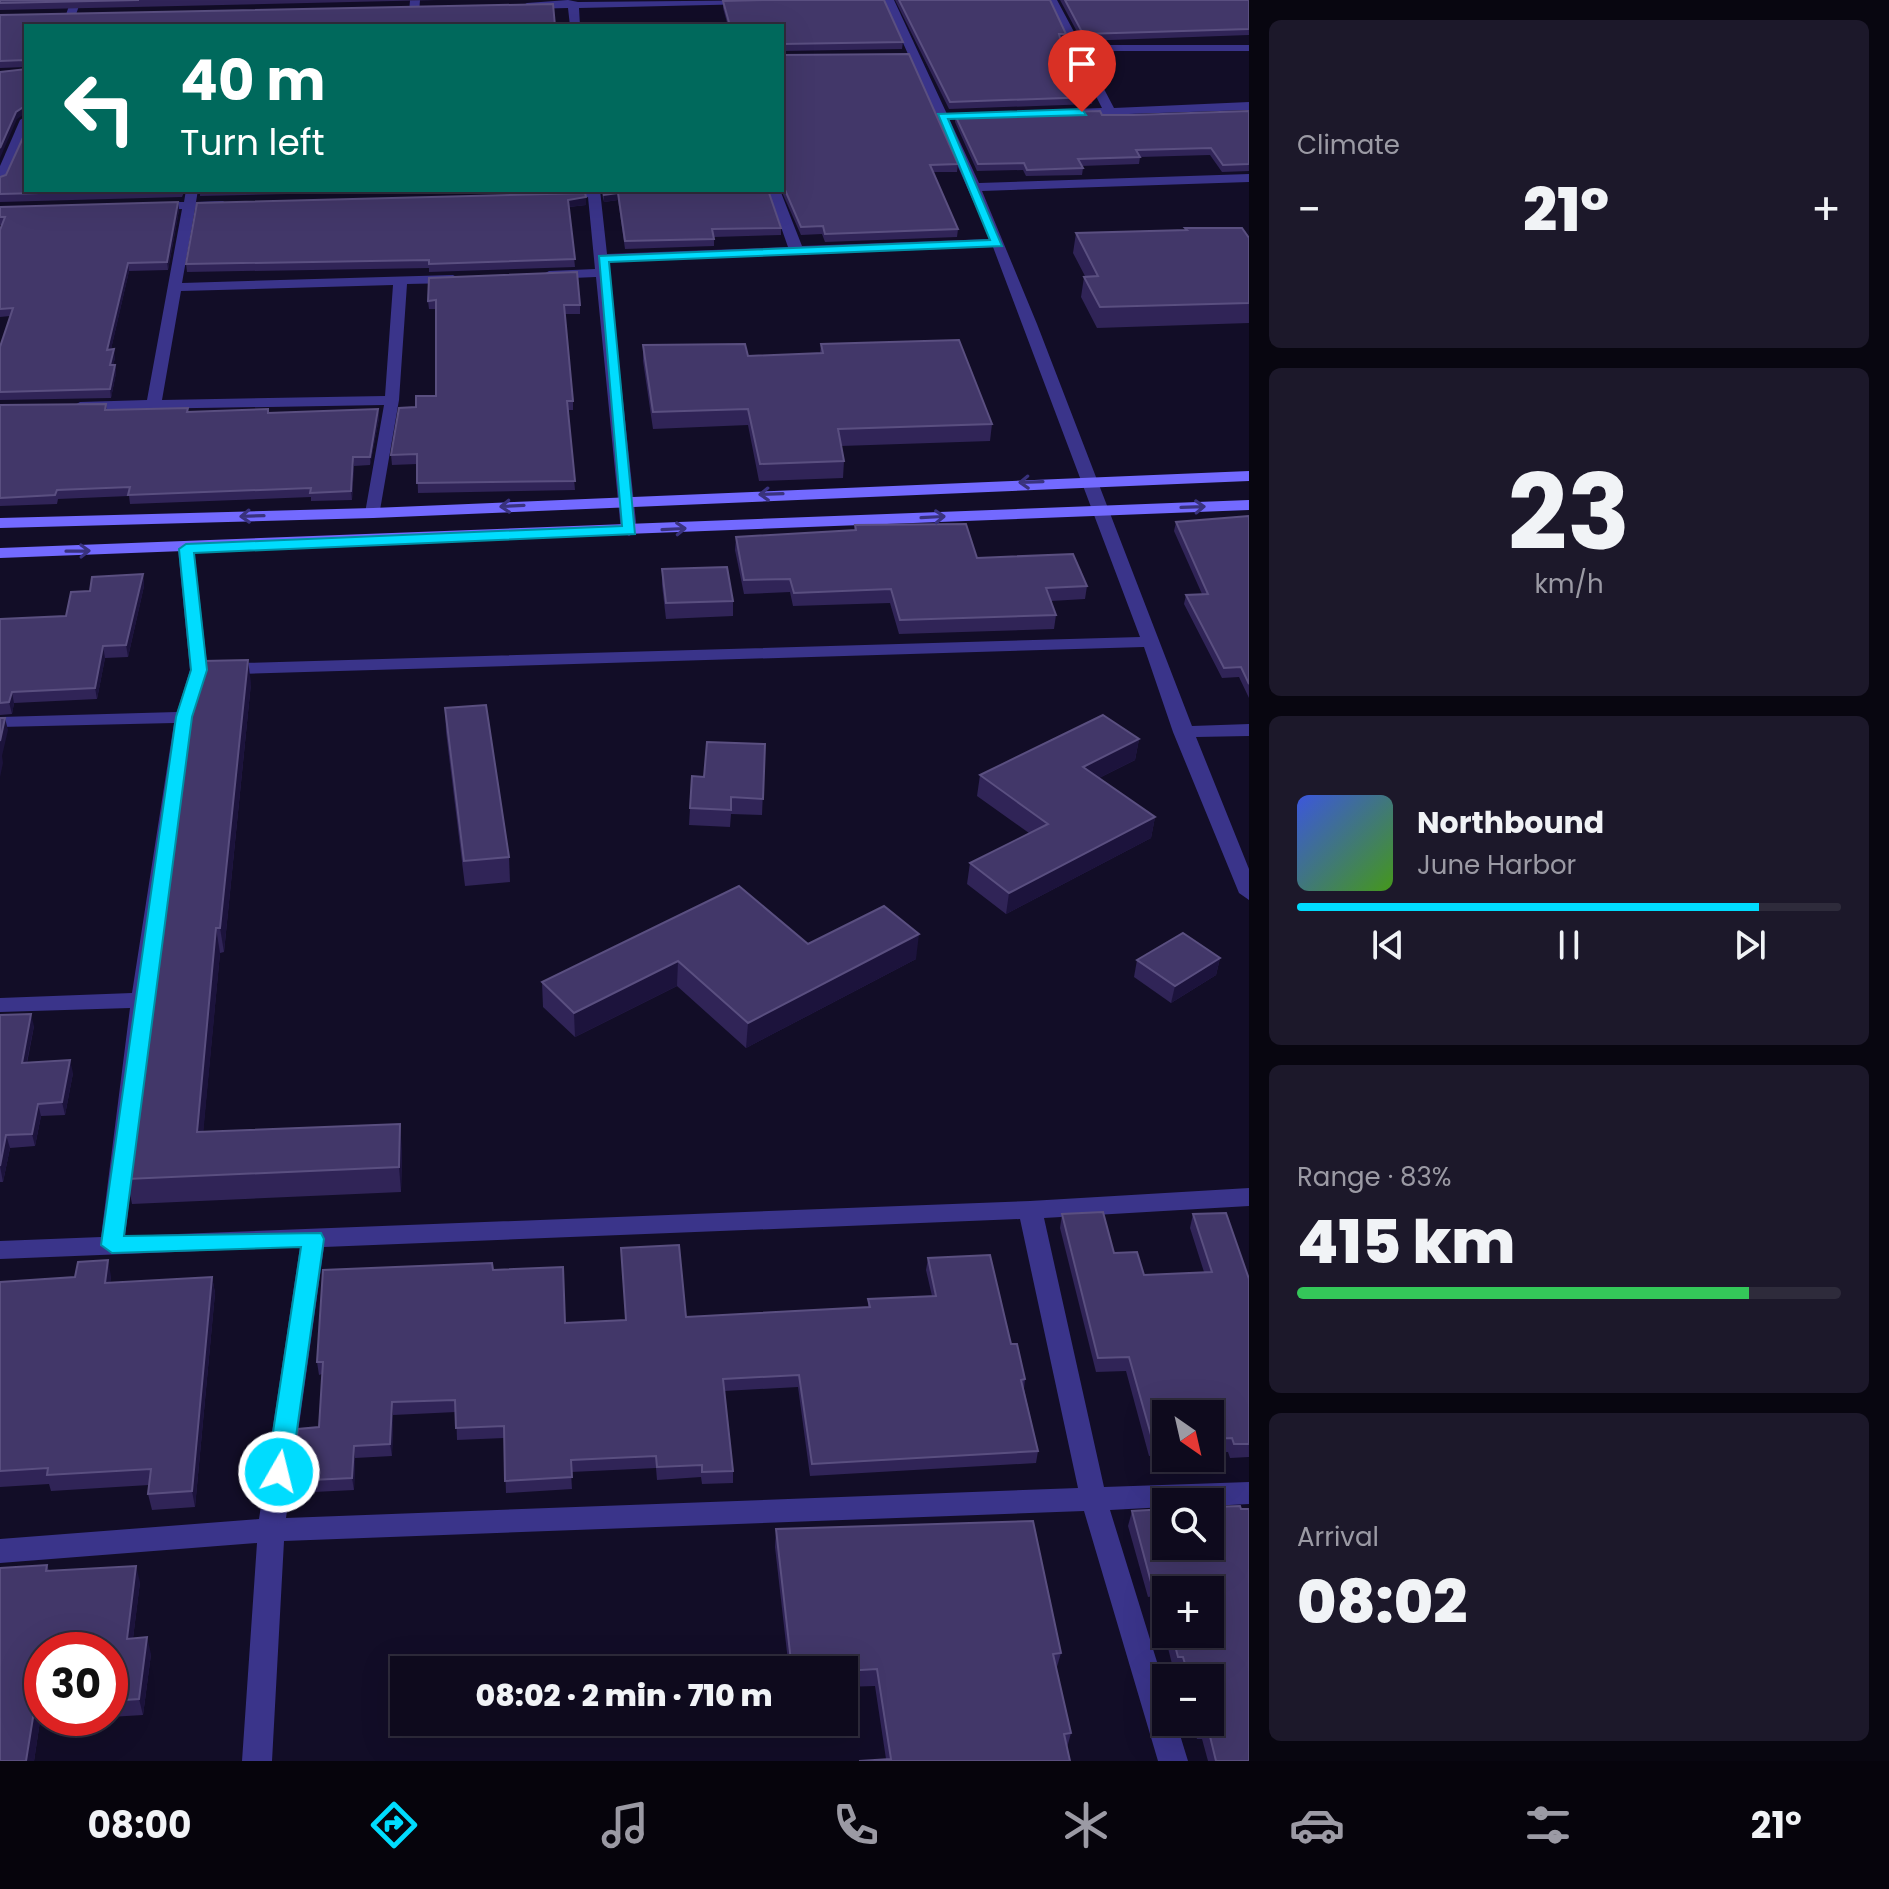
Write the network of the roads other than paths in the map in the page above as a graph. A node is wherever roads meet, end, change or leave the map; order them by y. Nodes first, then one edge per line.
1 (76, 0) edge
2 (799, 0) edge
3 (889, 0) edge
4 (1052, 0) edge
5 (727, 1) edge
6 (573, 2) edge
7 (414, 4) edge
8 (517, 6) edge
9 (429, 7) edge
10 (398, 8) edge
11 (86, 14) edge
12 (57, 15) edge
13 (69, 20) edge
14 (413, 24) edge
15 (575, 24) edge
16 (1078, 48) junction
17 (1249, 48) edge
18 (1249, 106) edge
19 (1110, 112) junction
20 (1064, 113) edge
21 (941, 116) junction
22 (957, 116) edge
23 (24, 124) edge
24 (0, 136) edge
25 (18, 136) junction
26 (1249, 178) edge
27 (0, 180) edge
28 (973, 187) junction
29 (192, 192) edge
30 (594, 192) edge
31 (775, 192) edge
32 (548, 195) edge
33 (237, 204) edge
34 (190, 206) junction
35 (143, 207) edge
36 (998, 243) junction
37 (797, 252) junction
38 (604, 266) junction
39 (526, 276) edge
40 (463, 278) edge
41 (400, 281) junction
42 (173, 287) junction
43 (392, 400) junction
44 (154, 405) junction
45 (62, 406) edge
46 (1249, 476) edge
47 (1088, 480) junction
48 (625, 500) junction
49 (1249, 505) edge
50 (1101, 509) junction
51 (373, 513) junction
52 (0, 523) edge
53 (629, 531) junction
54 (186, 549) junction
55 (0, 553) edge
56 (1152, 642) junction
57 (199, 670) junction
58 (184, 717) junction
59 (0, 722) edge
60 (1249, 730) edge
61 (1182, 732) junction
62 (1249, 893) edge
63 (142, 1000) junction
64 (0, 1005) edge
65 (1249, 1197) edge
66 (1030, 1210) junction
67 (313, 1239) junction
68 (112, 1245) junction
69 (0, 1250) edge
70 (1249, 1493) edge
71 (1094, 1501) junction
72 (271, 1530) junction
73 (0, 1551) edge
74 (257, 1761) edge
75 (1173, 1761) edge

1 - 13 street
2 - 5 street
3 - 21 street
4 - 16 street
5 - 6 street
6 - 8 street
6 - 15 street
7 - 9 street
7 - 10 street
7 - 14 street
11 - 13 street
12 - 13 street
16 - 17 street
16 - 19 street
18 - 19 street
19 - 20 street
21 - 22 street
21 - 28 street
23 - 25 street
24 - 25 street
25 - 27 street
26 - 28 street
28 - 36 street
29 - 34 street
30 - 32 street
30 - 38 street
31 - 37 street
33 - 34 street
34 - 35 street
34 - 42 street
36 - 37 street
36 - 47 street
37 - 38 street
38 - 39 street
38 - 48 street
40 - 41 street
41 - 42 street
41 - 43 street
42 - 44 street
43 - 44 street
43 - 51 street
44 - 45 street
46 - 47 main road
47 -> 48 main road
47 - 50 street
48 -> 51 main road
48 - 53 street
50 -> 49 main road
53 -> 50 main road
50 - 56 street
51 -> 52 main road
53 - 54 main road
55 -> 54 main road
54 - 57 street
56 - 57 street
56 - 61 street
57 - 58 street
58 - 59 street
58 - 63 street
60 - 61 street
61 - 62 street
63 - 64 street
63 - 68 street
65 - 66 street
66 - 67 street
66 - 71 street
67 - 68 street
67 - 72 street
68 - 69 street
70 - 71 street
71 - 72 street
71 - 75 street
72 - 73 street
72 - 74 street

